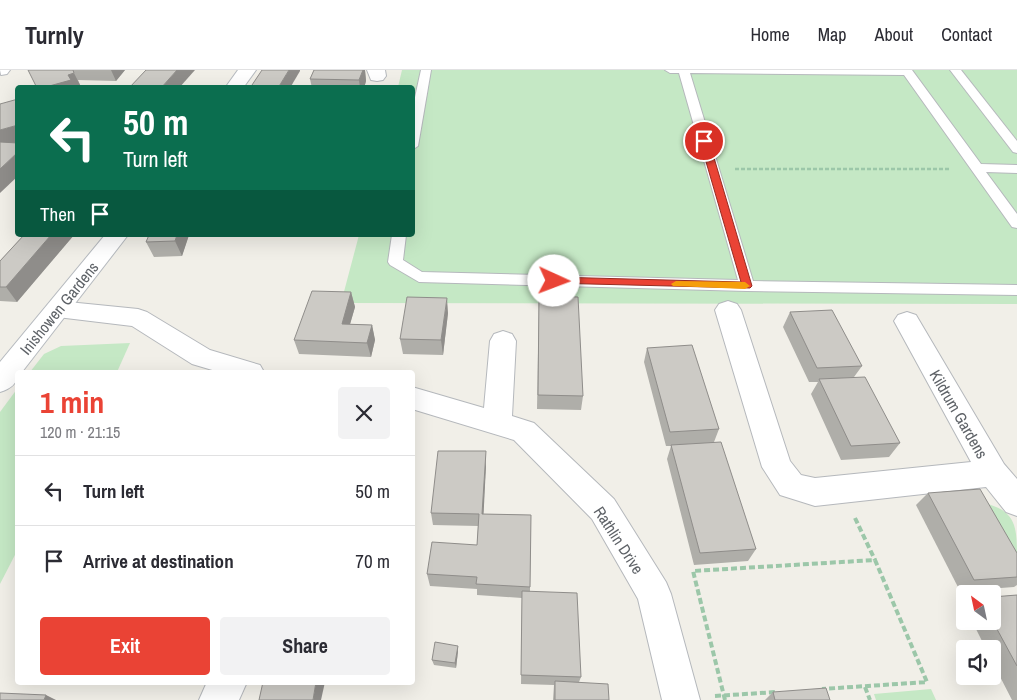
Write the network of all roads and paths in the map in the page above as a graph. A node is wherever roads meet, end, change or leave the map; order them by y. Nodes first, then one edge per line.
1 (248, 70) edge
2 (426, 70) edge
3 (670, 70) edge
4 (684, 70) edge
5 (955, 70) edge
6 (906, 71) edge
7 (236, 85) edge
8 (415, 130) edge
9 (1017, 148) edge
10 (977, 168) junction
11 (712, 169) junction
12 (1017, 169) edge
13 (1017, 224) edge
14 (116, 237) edge
15 (399, 237) edge
16 (747, 286) junction
17 (1017, 290) edge
18 (58, 310) junction
19 (728, 310) dead end
20 (907, 321) dead end
21 (504, 341) dead end
22 (243, 370) edge
23 (2, 375) edge
24 (415, 399) edge
25 (497, 423) junction
26 (993, 473) junction
27 (842, 489) junction
28 (1017, 502) edge
29 (875, 560) junction
30 (227, 685) edge
31 (865, 686) junction
32 (818, 689) edge
33 (780, 692) edge
34 (724, 698) edge
35 (218, 700) edge
36 (681, 700) edge
37 (870, 700) edge

1 - 7 street
2 - 8 lane
3 - 4 lane
4 - 6 lane
4 - 11 lane
5 - 9 lane
6 - 10 lane
10 - 11 path
10 - 12 lane
10 - 13 lane
11 - 16 lane
14 - 18 street, Inishowen Gardens
15 - 16 lane
16 - 17 lane
18 - 22 street
18 - 23 street, Inishowen Gardens
19 - 27 street
20 - 26 street, Kildrum Gardens
21 - 25 street
24 - 25 street, Rathlin Drive
25 - 36 street, Rathlin Drive
26 - 27 street
26 - 28 street, Kildrum Gardens
27 - 29 path
29 - 31 path
29 - 34 path
30 - 35 street
31 - 32 path
31 - 37 path
33 - 34 path

